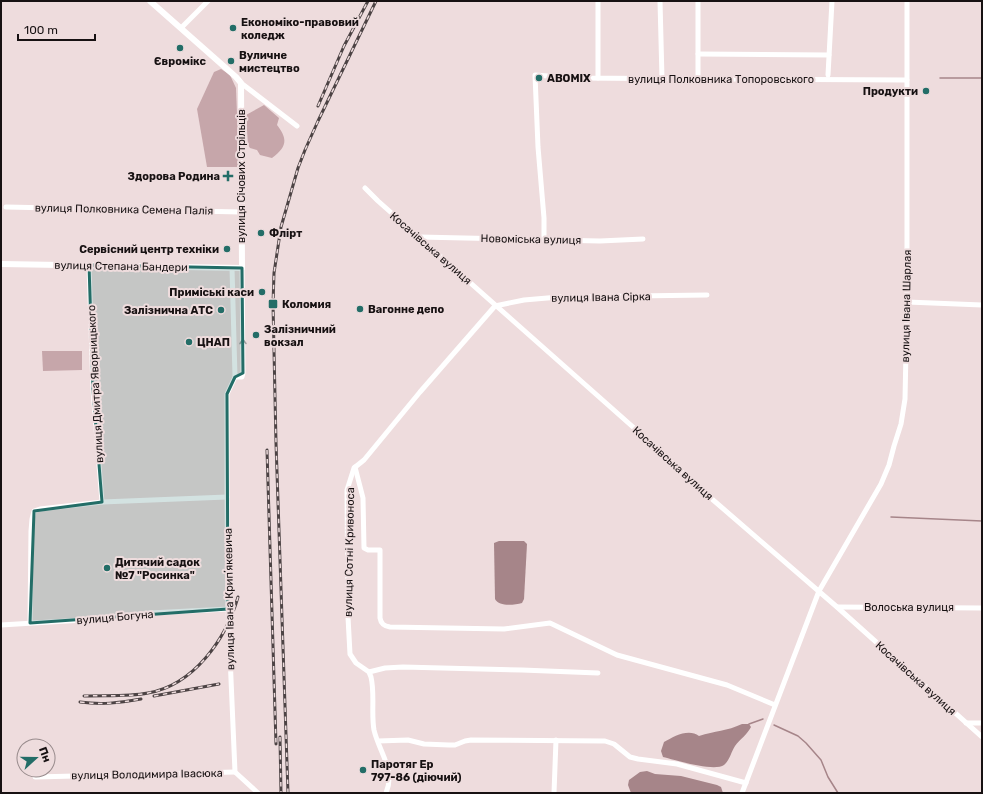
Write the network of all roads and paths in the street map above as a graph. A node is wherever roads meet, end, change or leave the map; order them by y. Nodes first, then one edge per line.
1 (150, 1) edge
2 (208, 1) edge
3 (598, 1) edge
4 (660, 1) edge
5 (698, 1) edge
6 (832, 1) edge
7 (907, 1) edge
8 (181, 28) junction
9 (698, 54) junction
10 (829, 54) junction
11 (828, 75) dead end
12 (598, 78) junction
13 (698, 78) junction
14 (662, 79) junction
15 (907, 80) junction
16 (241, 83) junction
17 (297, 126) dead end
18 (365, 188) dead end
19 (6, 207) dead end
20 (241, 212) junction
21 (419, 237) junction
22 (544, 239) junction
23 (643, 239) dead end
24 (1, 264) edge
25 (89, 265) junction
26 (232, 268) junction
27 (242, 268) junction
28 (708, 295) dead end
29 (907, 302) junction
30 (982, 305) edge
31 (495, 306) junction
32 (235, 378) junction
33 (355, 467) junction
34 (227, 497) junction
35 (102, 502) junction
36 (819, 591) junction
37 (837, 607) junction
38 (982, 608) edge
39 (228, 609) junction
40 (30, 622) junction
41 (1, 625) edge
42 (369, 672) junction
43 (598, 673) dead end
44 (775, 705) junction
45 (966, 723) junction
46 (982, 724) edge
47 (982, 737) edge
48 (556, 740) junction
49 (378, 741) junction
50 (235, 772) junction
51 (56, 776) edge
52 (746, 783) junction
53 (258, 793) edge
54 (386, 793) edge
55 (554, 793) edge
56 (742, 793) edge

1 - 8 street
2 - 8 street
3 - 12 street
4 - 14 street
5 - 9 street
6 - 10 street
7 - 15 street, вулиця Івана Шарлая
8 - 16 street
9 - 10 street
9 - 13 street
10 - 11 street
12 - 14 street, вулиця Полковника Топоровського
12 - 22 street, вулиця Полковника Топоровського
13 - 14 street, вулиця Полковника Топоровського
13 - 15 street, вулиця Полковника Топоровського
15 - 29 street, вулиця Івана Шарлая
16 - 17 street
16 - 20 street, вулиця Січових Стрільців
18 - 21 street, Косачівська вулиця
19 - 20 street, вулиця Полковника Семена Палія
20 - 27 street, вулиця Січових Стрільців
21 - 22 street, Новоміська вулиця
21 - 31 street, Косачівська вулиця
22 - 23 street, Новоміська вулиця
24 - 25 street, вулиця Степана Бандери
25 - 26 street, вулиця Степана Бандери
25 - 35 street, вулиця Дмитра Яворницького
26 - 27 street, вулиця Степана Бандери
26 - 32 street
32 -> 27 street
28 - 31 street, вулиця Івана Сірка
29 - 30 street
29 - 36 street, вулиця Івана Шарлая
31 - 33 street, вулиця Сотні Кривоноса
31 - 36 street, Косачівська вулиця
32 - 34 street, вулиця Івана Крипʼякевича
33 - 42 street, вулиця Сотні Кривоноса
33 - 44 street
34 - 35 street
34 - 39 street, вулиця Івана Крипʼякевича
35 - 40 street
36 - 37 street, Косачівська вулиця
36 - 44 street, вулиця Івана Шарлая
37 - 38 street, Волоська вулиця
37 - 45 street, Косачівська вулиця
39 - 40 street, вулиця Богуна
39 - 50 street, вулиця Івана Крипʼякевича
40 - 41 street, вулиця Богуна
42 - 43 street
42 - 49 street
44 - 52 street, вулиця Івана Шарлая
45 - 46 street
45 - 47 street, Косачівська вулиця
48 - 49 street
48 - 52 street
48 - 55 street
49 - 54 street
50 - 51 street, вулиця Володимира Івасюка
50 - 53 street
52 - 56 street, вулиця Івана Шарлая

